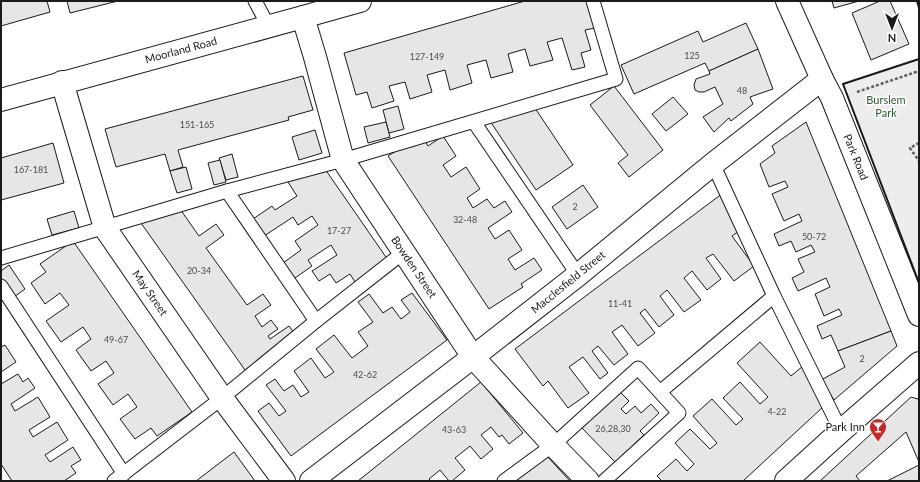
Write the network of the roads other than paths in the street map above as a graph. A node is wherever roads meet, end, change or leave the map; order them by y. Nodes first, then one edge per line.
1 (255, 1) edge
2 (360, 1) edge
3 (593, 1) edge
4 (787, 1) edge
5 (303, 18) junction
6 (269, 27) junction
7 (62, 82) junction
8 (827, 89) junction
9 (1, 100) edge
10 (474, 122) junction
11 (343, 160) junction
12 (713, 164) junction
13 (227, 191) junction
14 (104, 228) junction
15 (404, 252) junction
16 (1, 258) edge
17 (578, 275) junction
18 (1, 286) edge
19 (774, 296) junction
20 (919, 315) edge
21 (316, 321) junction
22 (473, 357) junction
23 (919, 363) edge
24 (660, 392) junction
25 (222, 398) junction
26 (840, 431) junction
27 (553, 445) junction
28 (119, 477) edge
29 (284, 481) edge
30 (311, 481) edge
31 (504, 481) edge
32 (588, 481) edge
33 (604, 481) edge
34 (786, 481) edge

1 - 6 lane
2 - 5 street, Moorland Road
3 - 10 lane
4 - 8 street, Park Road
5 - 6 street, Moorland Road
5 - 11 street, Bowden Street
6 - 7 street, Moorland Road
7 - 9 street, Moorland Road
7 - 14 street, May Street
8 - 12 street, Macclesfield Street
8 - 20 street, Park Road
10 - 11 lane
10 - 17 lane
11 - 13 lane
11 - 15 street, Bowden Street
12 - 17 street, Macclesfield Street
12 - 19 lane
13 - 14 lane
13 - 21 lane
14 - 16 lane
14 - 25 street, May Street
15 - 21 lane
15 - 22 street, Bowden Street
17 - 22 street, Macclesfield Street
18 - 28 lane
19 - 24 lane
19 - 26 lane
21 - 25 lane
22 - 27 street, Bowden Street
22 - 30 street, Macclesfield Street
23 - 26 street
24 - 27 lane
24 - 33 lane
25 - 28 lane
25 - 29 street, May Street
26 - 34 street
27 - 31 lane
27 - 32 street, Bowden Street

